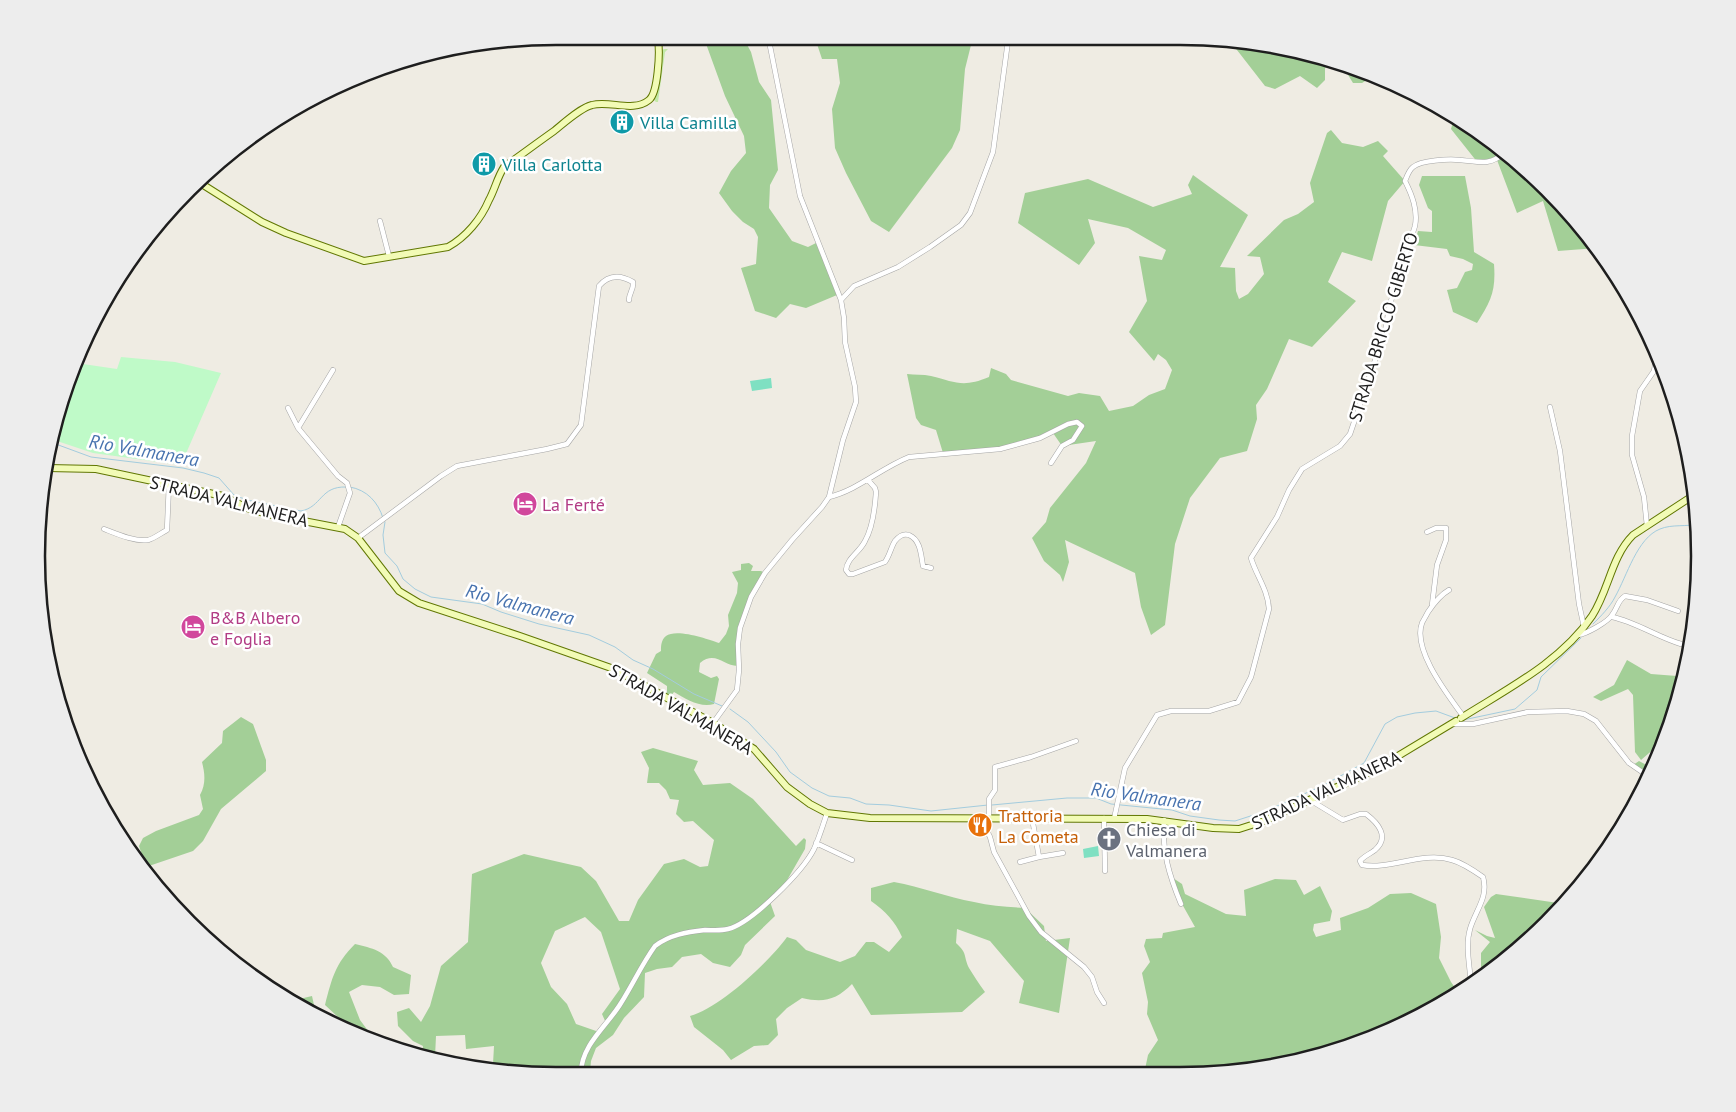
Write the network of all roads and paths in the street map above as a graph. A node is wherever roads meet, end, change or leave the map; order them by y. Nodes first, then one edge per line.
1 (658, 45) edge
2 (770, 45) edge
3 (1007, 45) edge
4 (1499, 158) edge
5 (205, 186) edge
6 (380, 221) dead end
7 (389, 256) junction
8 (629, 300) dead end
9 (841, 300) junction
10 (1655, 367) edge
11 (332, 370) dead end
12 (1550, 407) dead end
13 (288, 408) dead end
14 (298, 428) junction
15 (1051, 463) dead end
16 (53, 468) edge
17 (868, 480) junction
18 (169, 484) junction
19 (829, 497) junction
20 (1688, 499) edge
21 (1647, 526) junction
22 (338, 527) junction
23 (104, 529) dead end
24 (1427, 532) dead end
25 (358, 538) junction
26 (932, 568) dead end
27 (1449, 590) dead end
28 (1432, 606) junction
29 (1678, 612) dead end
30 (1612, 617) junction
31 (1584, 627) junction
32 (1577, 635) junction
33 (1681, 644) dead end
34 (1458, 720) junction
35 (713, 723) junction
36 (1076, 741) dead end
37 (1643, 772) edge
38 (1310, 800) junction
39 (827, 813) junction
40 (988, 817) junction
41 (1032, 818) junction
42 (1104, 818) junction
43 (1114, 818) junction
44 (1164, 820) junction
45 (816, 843) junction
46 (1063, 853) dead end
47 (1039, 858) junction
48 (852, 860) dead end
49 (1020, 862) dead end
50 (1105, 871) dead end
51 (1181, 904) dead end
52 (1470, 977) edge
53 (1104, 1003) dead end
54 (582, 1067) edge

1 - 7 street
2 - 9 street
3 - 9 street
4 - 43 street, STRADA BRICCO GIBERTO
5 - 7 street
6 - 7 street
8 - 25 street
9 - 19 street
10 - 21 street
11 - 14 street
12 - 31 street
13 - 14 street
14 - 22 street
15 - 17 street
16 - 18 street, STRADA VALMANERA
17 - 19 street
17 - 26 street
18 - 22 street, STRADA VALMANERA
18 - 23 street
19 - 35 street
20 - 21 street, STRADA VALMANERA
21 - 31 street, STRADA VALMANERA
22 - 25 street, STRADA VALMANERA
24 - 28 street
25 - 35 street, STRADA VALMANERA
27 - 28 street
28 - 34 street
29 - 30 street
30 - 32 street
30 - 33 street
31 - 32 street, STRADA VALMANERA
32 - 34 street, STRADA VALMANERA
34 - 37 street
34 - 38 street, STRADA VALMANERA
35 - 39 street, STRADA VALMANERA
36 - 40 street
38 - 44 street, STRADA VALMANERA
38 - 52 street
39 - 40 street, STRADA VALMANERA
39 - 45 street
40 - 41 street, STRADA VALMANERA
40 - 53 street
41 - 42 street, STRADA VALMANERA
41 - 47 street
42 - 43 street, STRADA VALMANERA
42 - 50 street
43 - 44 street, STRADA VALMANERA
44 - 51 street
45 - 48 street
45 - 54 street
46 - 47 street
47 - 49 street

